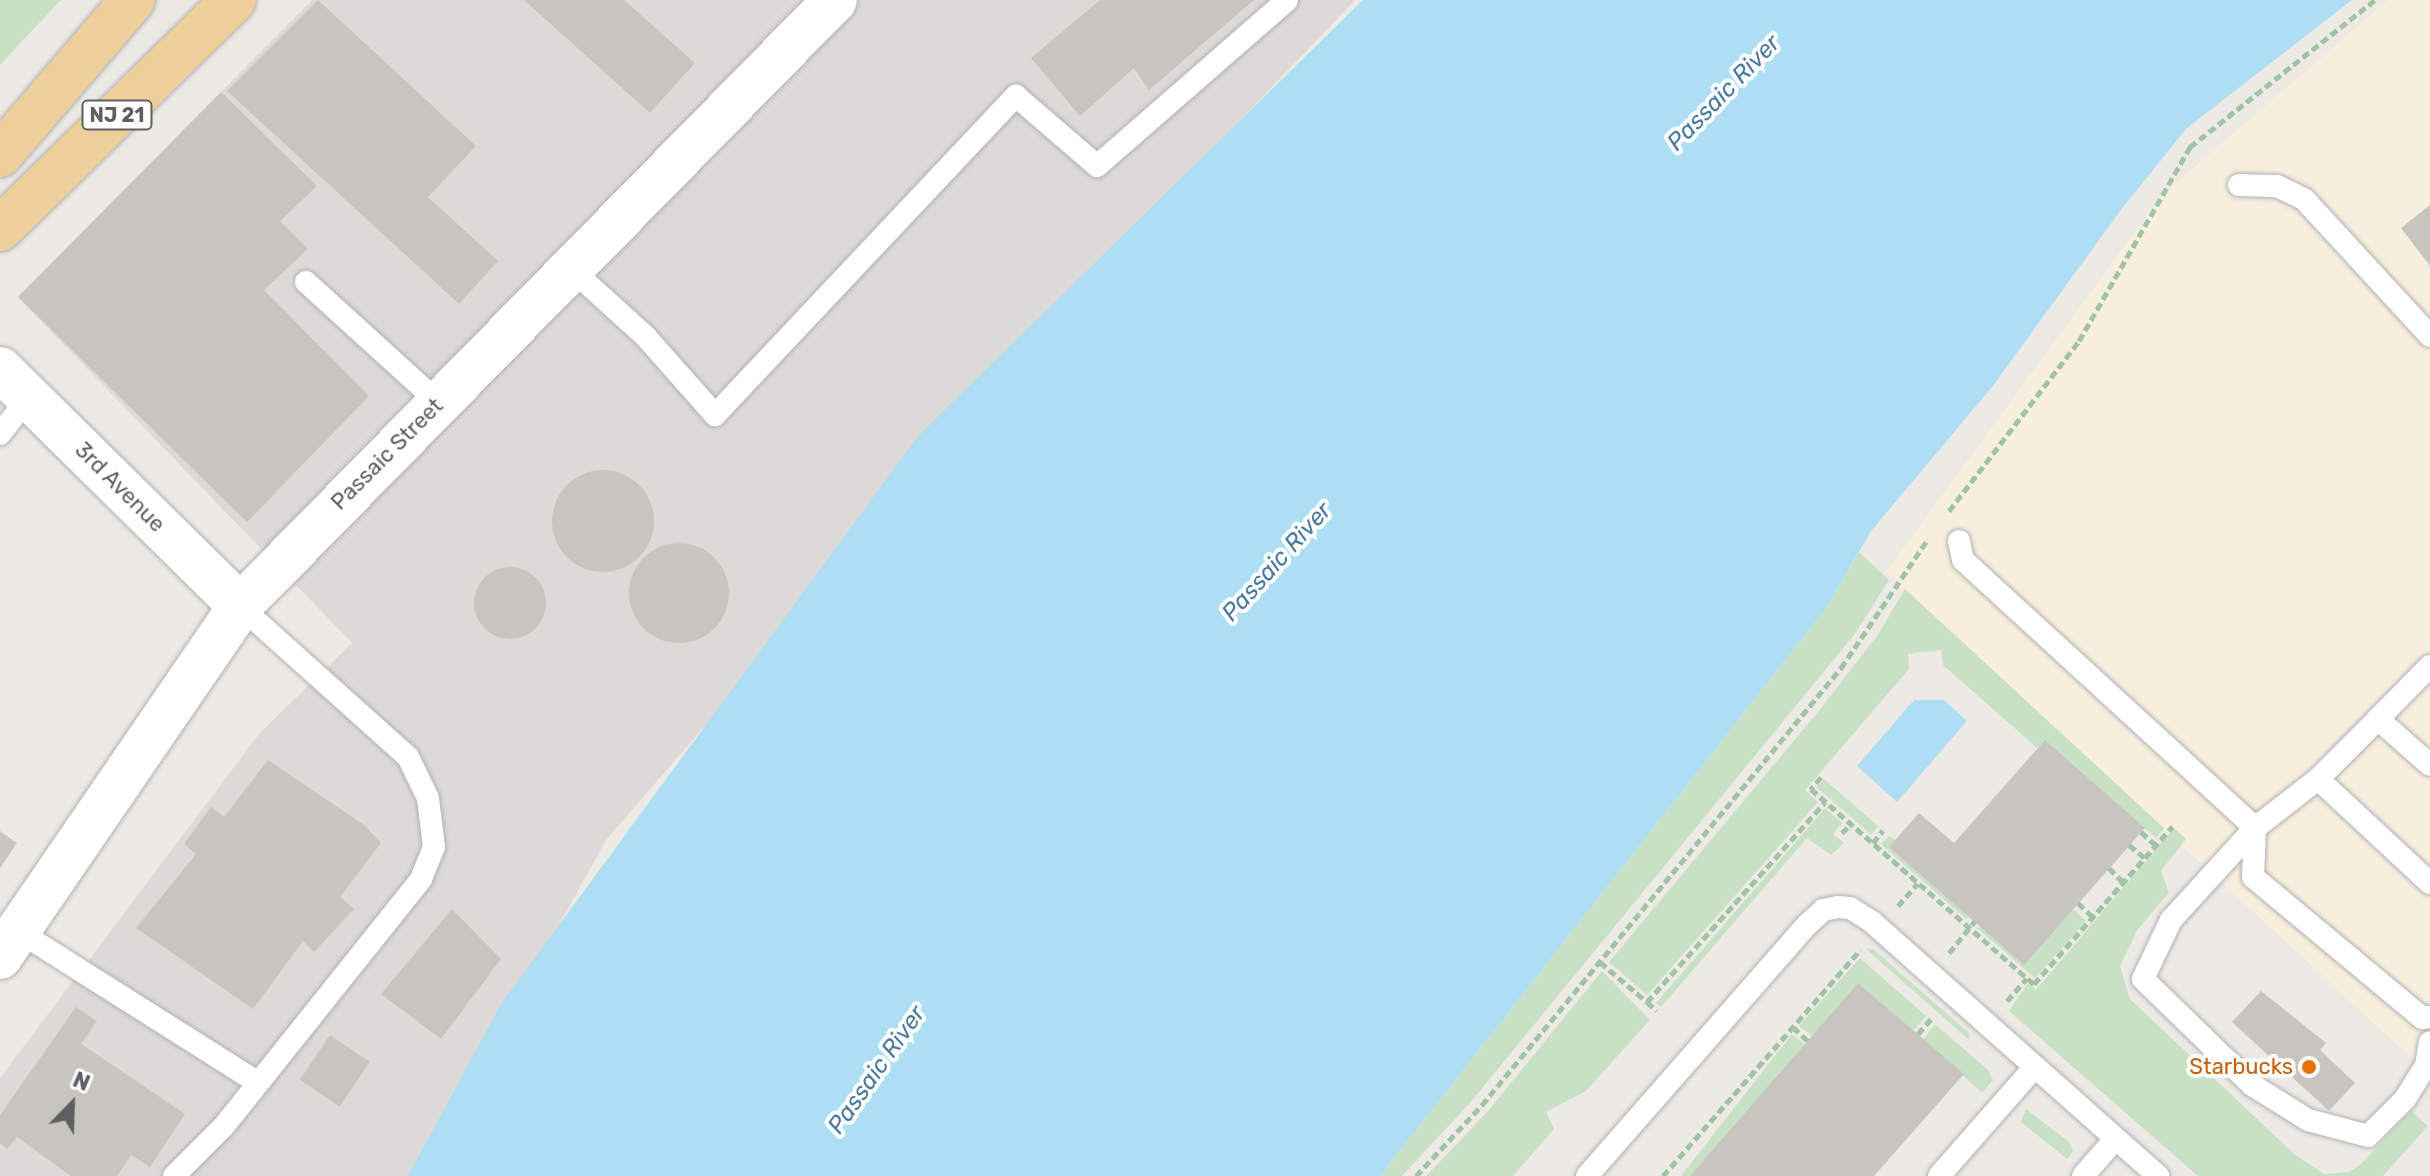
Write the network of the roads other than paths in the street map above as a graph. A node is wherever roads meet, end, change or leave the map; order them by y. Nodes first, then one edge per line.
1 (133, 0) edge
2 (234, 0) edge
3 (835, 0) edge
4 (1287, 0) edge
5 (0, 155) edge
6 (2239, 185) dead end
7 (0, 229) edge
8 (570, 268) junction
9 (306, 282) dead end
10 (2430, 336) edge
11 (14, 383) edge
12 (438, 402) junction
13 (0, 434) edge
14 (1959, 541) dead end
15 (240, 606) junction
16 (2430, 666) edge
17 (2378, 719) junction
18 (2430, 765) edge
19 (2318, 779) junction
20 (2255, 828) junction
21 (2430, 883) edge
22 (9, 944) edge
23 (2430, 1017) edge
24 (2430, 1042) edge
25 (2034, 1068) junction
26 (258, 1083) junction
27 (2115, 1139) junction
28 (174, 1176) edge
29 (1587, 1176) edge
30 (1939, 1176) edge
31 (2083, 1176) edge
32 (2158, 1176) edge

1 - 5 highway, NJ 21
2 - 7 highway, NJ 21
3 - 8 street, Passaic Street
4 - 8 lane
6 - 10 lane
8 - 12 street, Passaic Street
9 - 12 lane
11 - 13 lane
11 - 15 street, 3rd Avenue
12 - 15 street, Passaic Street
14 - 20 lane
15 - 22 street, Passaic Street
15 - 26 lane
16 - 17 lane
17 - 18 lane
17 - 19 lane
19 - 20 lane
19 - 21 lane
20 - 23 lane
20 - 24 lane
22 - 26 lane
25 - 27 lane
25 - 29 lane
25 - 30 lane
26 - 28 lane
27 - 31 lane
27 - 32 lane

